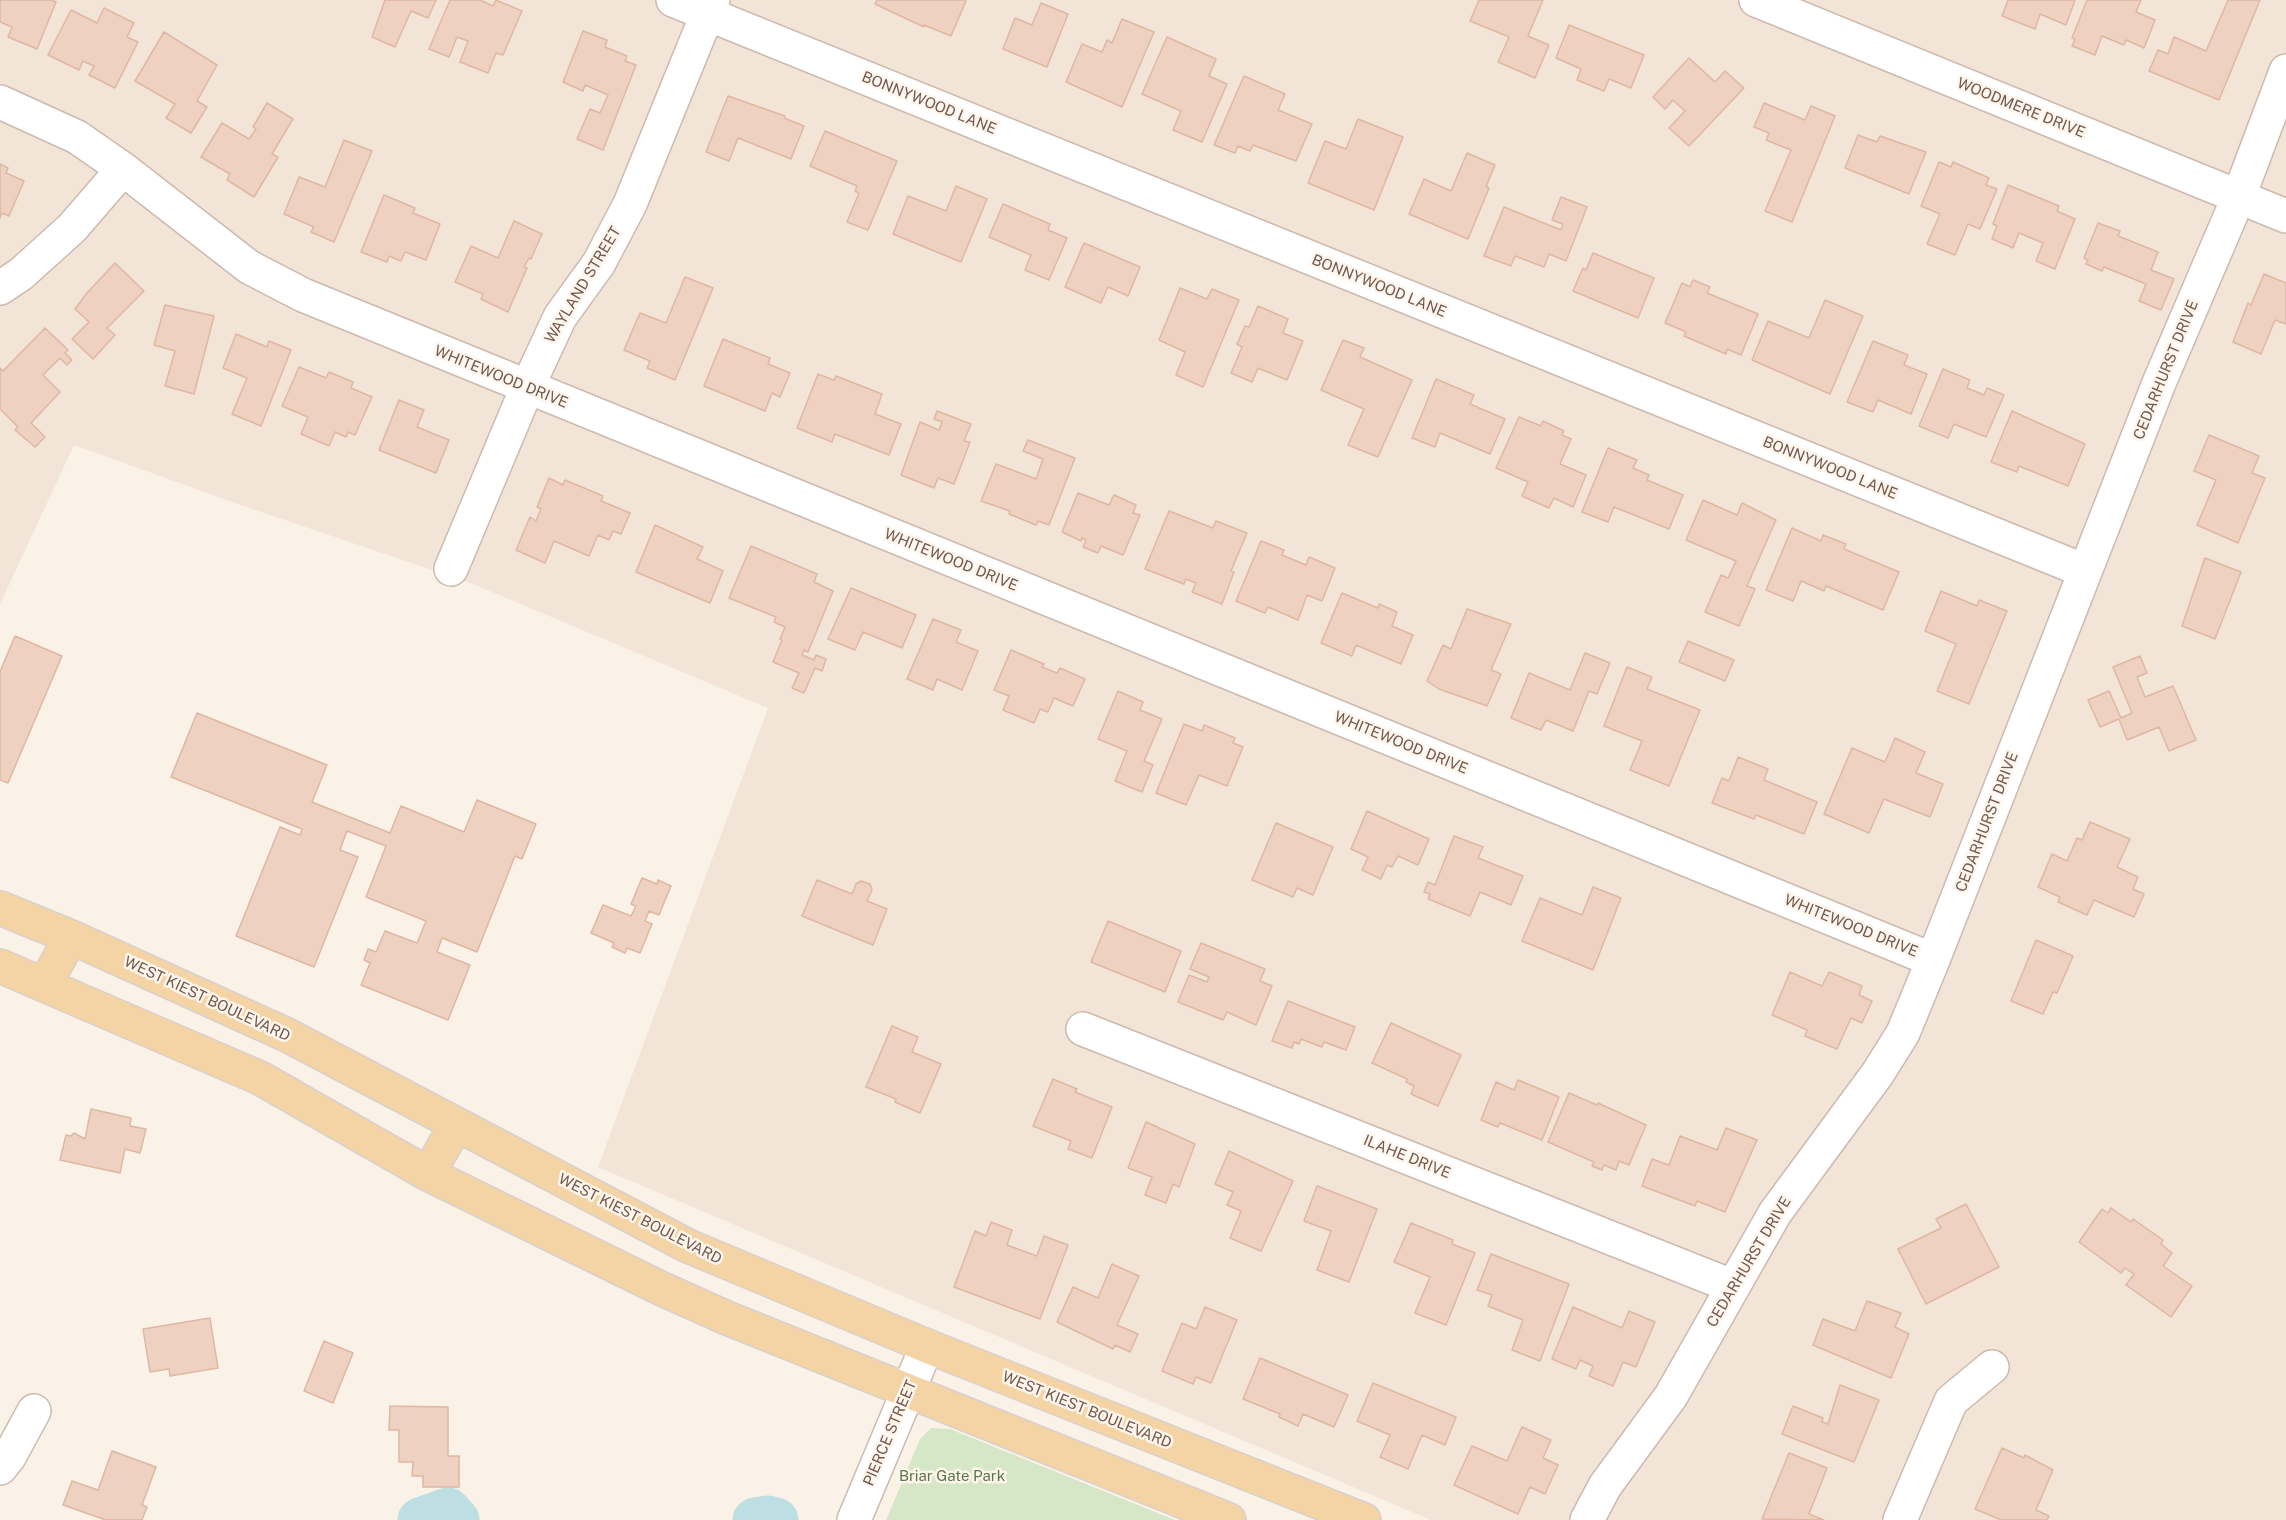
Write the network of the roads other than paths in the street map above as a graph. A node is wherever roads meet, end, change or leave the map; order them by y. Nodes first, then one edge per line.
1 (673, 0) edge
2 (1756, 0) edge
3 (710, 7) edge
4 (2286, 70) edge
5 (0, 102) edge
6 (123, 169) junction
7 (2239, 196) junction
8 (2286, 216) edge
9 (0, 288) edge
10 (527, 388) junction
11 (451, 569) dead end
12 (2085, 571) junction
13 (0, 908) edge
14 (71, 937) junction
15 (1933, 960) junction
16 (0, 966) edge
17 (45, 984) junction
18 (1083, 1029) dead end
19 (456, 1125) junction
20 (428, 1174) junction
21 (1732, 1286) junction
22 (927, 1346) junction
23 (1992, 1368) dead end
24 (907, 1390) junction
25 (34, 1411) dead end
26 (0, 1468) edge
27 (854, 1520) edge
28 (1229, 1520) edge
29 (1364, 1520) edge
30 (1587, 1520) edge
31 (1900, 1520) edge

1 - 3 street, BONNYWOOD LANE
2 - 7 street, WOODMERE DRIVE
3 - 10 street, WAYLAND STREET
3 - 12 street, BONNYWOOD LANE
4 - 7 street, CEDARHURST DRIVE
5 - 6 street, WHITEWOOD DRIVE
6 - 9 street
6 - 10 street, WHITEWOOD DRIVE
7 - 8 street, WOODMERE DRIVE
7 - 12 street, CEDARHURST DRIVE
10 - 11 street, WAYLAND STREET
10 - 15 street, WHITEWOOD DRIVE
12 - 15 street, CEDARHURST DRIVE
13 - 14 main road, WEST KIEST BOULEVARD
14 - 17 main road
14 - 19 main road, WEST KIEST BOULEVARD
15 - 21 street, CEDARHURST DRIVE
16 - 17 main road
17 - 20 main road
18 - 21 street, ILAHE DRIVE
19 - 20 main road
19 - 22 main road, WEST KIEST BOULEVARD
20 - 24 main road
21 - 30 street, CEDARHURST DRIVE
22 - 24 street, PIERCE STREET
22 - 29 main road, WEST KIEST BOULEVARD
23 - 31 street
24 - 27 street, PIERCE STREET
24 - 28 main road
25 - 26 street

